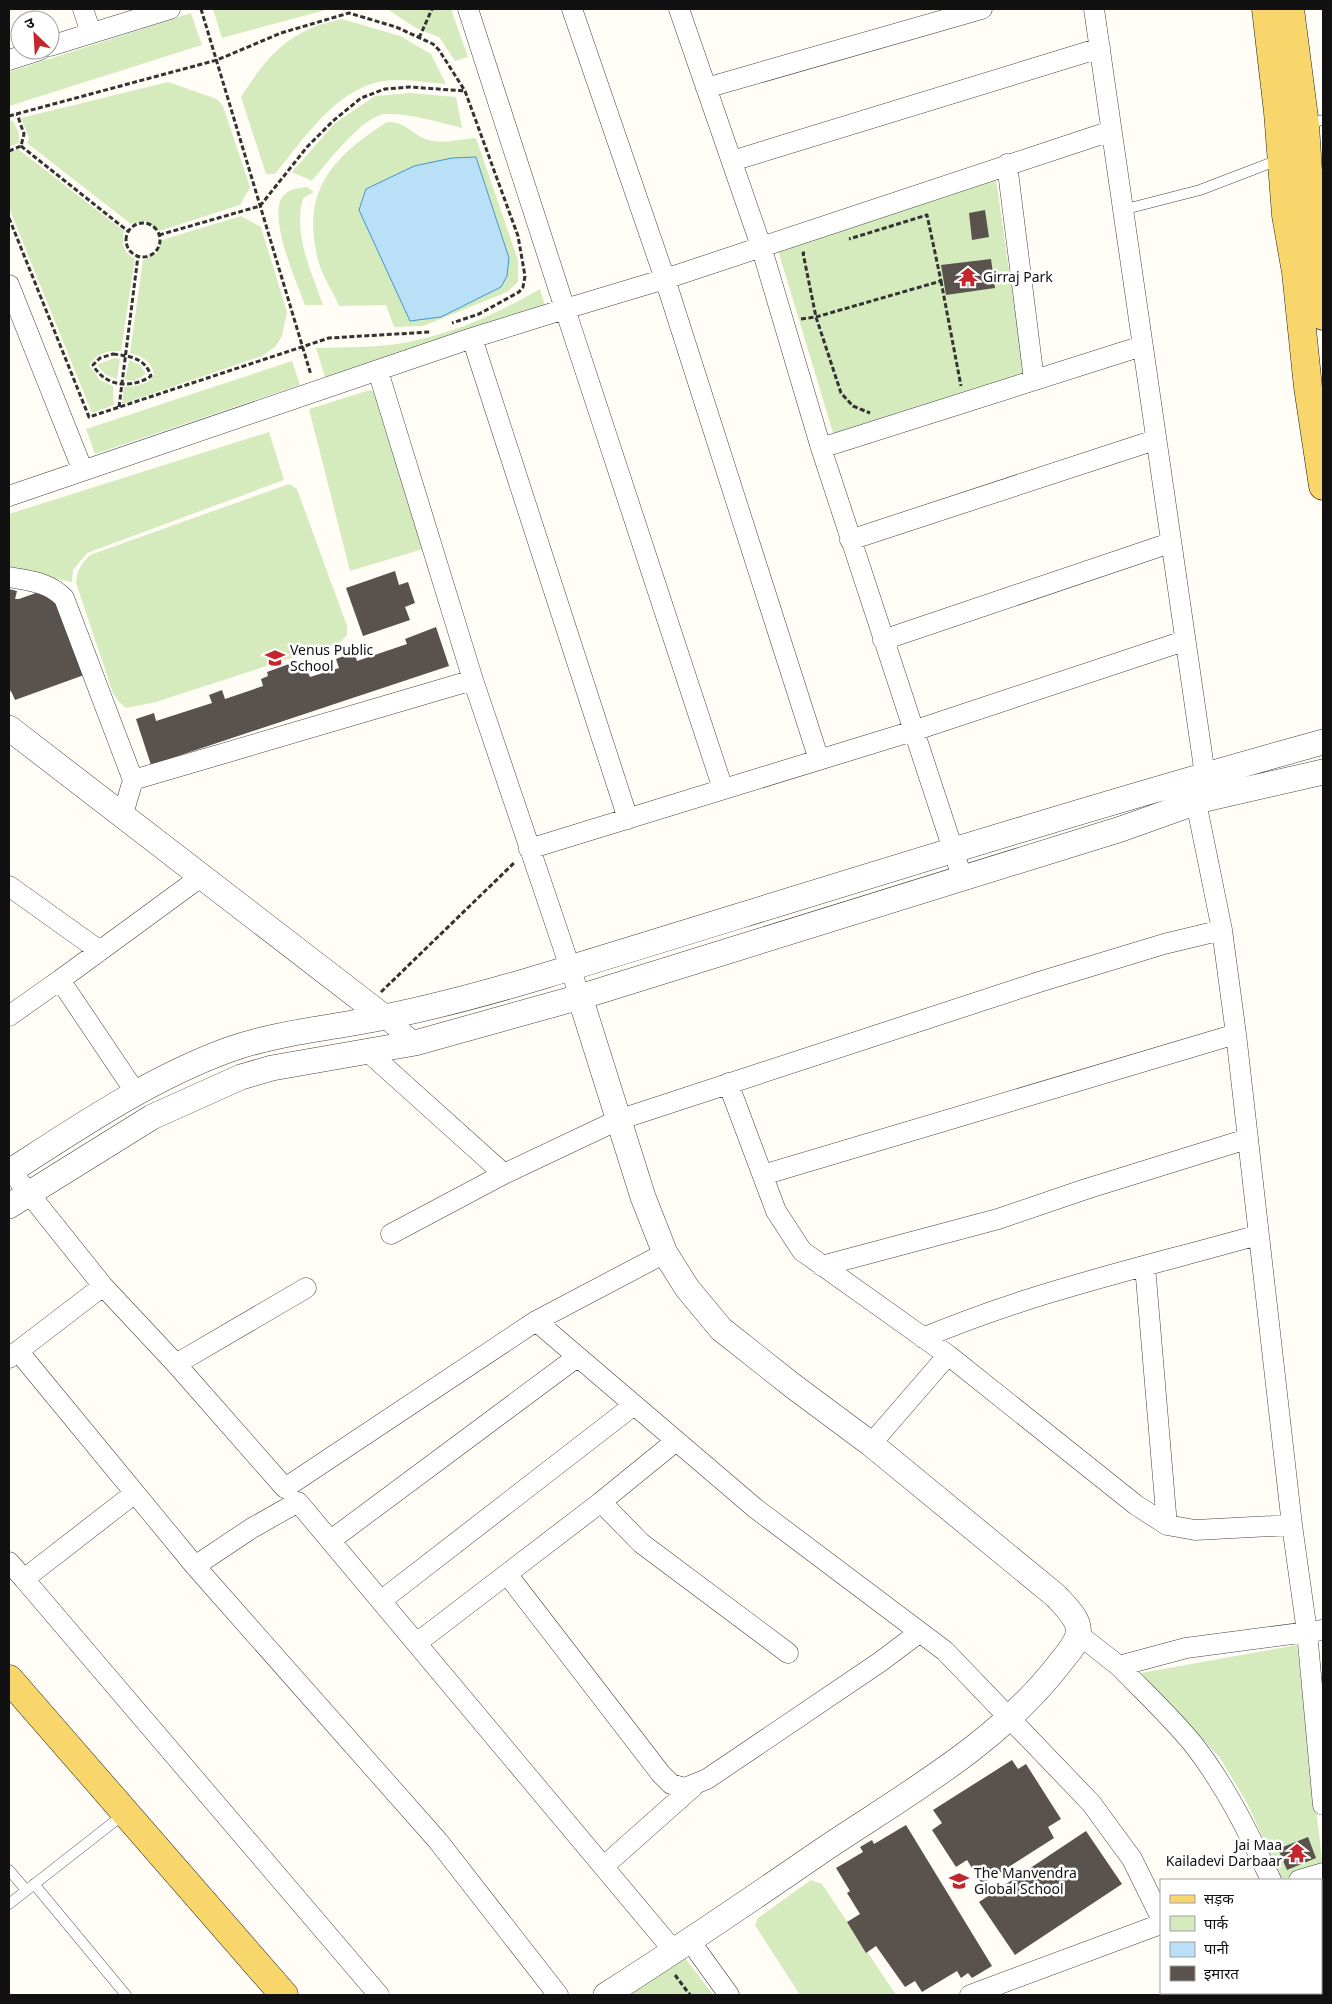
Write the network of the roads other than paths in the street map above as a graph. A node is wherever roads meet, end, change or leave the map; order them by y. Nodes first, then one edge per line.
1 (83, 9) edge
2 (170, 9) edge
3 (468, 9) edge
4 (572, 9) edge
5 (679, 9) edge
6 (982, 9) edge
7 (1094, 9) edge
8 (1266, 9) edge
9 (1290, 9) edge
10 (92, 32) junction
11 (60, 43) edge
12 (1100, 48) junction
13 (706, 88) junction
14 (1314, 123) edge
15 (1111, 131) junction
16 (1281, 159) junction
17 (732, 162) junction
18 (1007, 164) junction
19 (1122, 210) junction
20 (1307, 210) edge
21 (761, 246) junction
22 (1312, 268) edge
23 (665, 279) junction
24 (9, 285) edge
25 (565, 309) junction
26 (1323, 316) edge
27 (472, 338) junction
28 (1142, 346) junction
29 (378, 371) junction
30 (1034, 380) junction
31 (1316, 386) edge
32 (1155, 440) junction
33 (821, 448) junction
34 (83, 471) junction
35 (1323, 486) edge
36 (9, 496) edge
37 (850, 540) junction
38 (1170, 543) junction
39 (9, 577) edge
40 (883, 640) junction
41 (1184, 641) junction
42 (473, 680) junction
43 (9, 728) edge
44 (912, 731) junction
45 (1323, 742) edge
46 (819, 760) junction
47 (1323, 772) edge
48 (1205, 775) junction
49 (133, 780) junction
50 (723, 789) junction
51 (1196, 802) junction
52 (123, 814) junction
53 (628, 819) junction
54 (529, 849) junction
55 (953, 850) junction
56 (202, 876) junction
57 (962, 877) junction
58 (9, 886) edge
59 (1222, 930) junction
60 (100, 951) junction
61 (571, 967) junction
62 (60, 980) junction
63 (580, 997) junction
64 (377, 1011) junction
65 (9, 1016) edge
66 (1236, 1034) junction
67 (415, 1043) junction
68 (366, 1050) junction
69 (728, 1083) junction
70 (136, 1092) junction
71 (618, 1120) junction
72 (1247, 1139) junction
73 (10, 1172) edge
74 (504, 1174) junction
75 (763, 1175) junction
76 (18, 1200) edge
77 (391, 1234) dead end
78 (1258, 1234) junction
79 (665, 1253) junction
80 (822, 1266) junction
81 (1145, 1266) junction
82 (104, 1286) junction
83 (306, 1288) dead end
84 (536, 1321) junction
85 (923, 1338) junction
86 (13, 1355) edge
87 (948, 1355) junction
88 (577, 1357) junction
89 (176, 1364) junction
90 (634, 1405) junction
91 (676, 1441) junction
92 (871, 1444) junction
93 (135, 1493) junction
94 (292, 1495) junction
95 (601, 1502) junction
96 (1167, 1525) junction
97 (1292, 1525) junction
98 (331, 1540) junction
99 (9, 1562) edge
100 (195, 1566) junction
101 (507, 1574) junction
102 (24, 1579) junction
103 (382, 1600) junction
104 (1315, 1631) edge
105 (920, 1632) junction
106 (1078, 1634) junction
107 (418, 1642) junction
108 (788, 1653) dead end
109 (1119, 1666) junction
110 (9, 1679) edge
111 (1010, 1717) junction
112 (693, 1787) junction
113 (1323, 1805) edge
114 (124, 1814) junction
115 (604, 1866) junction
116 (9, 1870) edge
117 (1323, 1872) edge
118 (1271, 1879) edge
119 (1302, 1879) edge
120 (30, 1887) junction
121 (9, 1904) edge
122 (1160, 1916) edge
123 (1160, 1924) edge
124 (670, 1958) junction
125 (126, 1995) edge
126 (284, 1995) edge
127 (379, 1995) edge
128 (558, 1995) edge
129 (606, 1995) edge
130 (729, 1995) edge
131 (970, 1995) edge

1 - 10 street
2 - 10 street
3 - 25 street
4 - 23 street
5 - 13 street
6 - 13 street
7 - 12 street
8 - 16 main road
9 - 14 main road
10 - 11 street
12 - 15 street
12 - 17 street
13 - 17 street
14 - 20 main road
15 - 18 street
15 - 19 street
16 - 19 lane
16 - 20 main road
17 - 21 street
18 - 21 street
18 - 30 street
19 - 28 street
20 - 22 main road
21 - 23 street
21 - 33 street
22 - 26 main road
22 - 31 main road
23 - 25 street
23 - 46 street
24 - 34 street
25 - 27 street
25 - 50 street
27 - 29 street
27 - 53 street
28 - 30 street
28 - 32 street
29 - 34 street
29 - 42 street
30 - 33 street
31 - 35 main road
32 - 37 street
32 - 38 street
33 - 37 street
34 - 36 street
37 - 40 street
38 - 40 street
38 - 41 street
39 - 49 street
40 - 44 street
41 - 44 street
41 - 48 street
42 - 49 street
42 - 54 street
43 - 52 street
44 - 46 street
44 - 55 street
45 - 48 street
46 - 50 street
47 - 51 street
48 - 55 street
49 - 52 street
50 - 53 street
51 - 57 street
51 - 59 street
52 - 56 street
53 - 54 street
54 - 61 street
55 - 57 street
55 - 61 street
56 - 60 street
56 - 64 street
57 - 63 street
58 - 60 street
59 - 66 street
59 - 69 street
60 - 62 street
61 - 63 street
61 - 64 street
62 - 65 street
62 - 70 street
63 - 67 street
63 - 71 street
64 - 67 street
64 - 70 street
66 - 72 street
66 - 75 street
67 - 68 street
68 - 74 street
68 - 76 street
69 - 71 street
69 - 75 street
70 - 73 street
71 - 74 street
71 - 79 street
72 - 78 street
72 - 80 street
73 - 76 street
74 - 77 street
75 - 80 street
76 - 82 street
78 - 81 street
78 - 97 street
79 - 84 street
79 - 92 street
80 - 85 street
81 - 85 street
81 - 96 street
82 - 86 street
82 - 89 street
83 - 89 street
84 - 88 street
84 - 94 street
85 - 87 street
86 - 93 street
87 - 92 street
87 - 96 street
88 - 90 street
88 - 98 street
89 - 94 street
90 - 91 street
90 - 103 street
91 - 95 street
91 - 105 street
92 - 106 street
93 - 100 street
93 - 102 street
94 - 98 street
94 - 100 street
95 - 101 street
95 - 108 street
96 - 97 street
97 - 104 street
98 - 103 street
99 - 102 street
100 - 128 street
101 - 107 street
101 - 112 street
102 - 127 street
103 - 107 street
104 - 109 street
104 - 113 street
105 - 111 street
105 - 112 street
106 - 109 street
106 - 111 street
107 - 115 street
109 - 118 street
110 - 114 main road
111 - 122 street
111 - 124 street
112 - 115 street
114 - 120 lane
114 - 126 main road
115 - 124 street
116 - 120 lane
117 - 119 street
120 - 121 lane
120 - 125 lane
123 - 131 street
124 - 129 street
124 - 130 street

